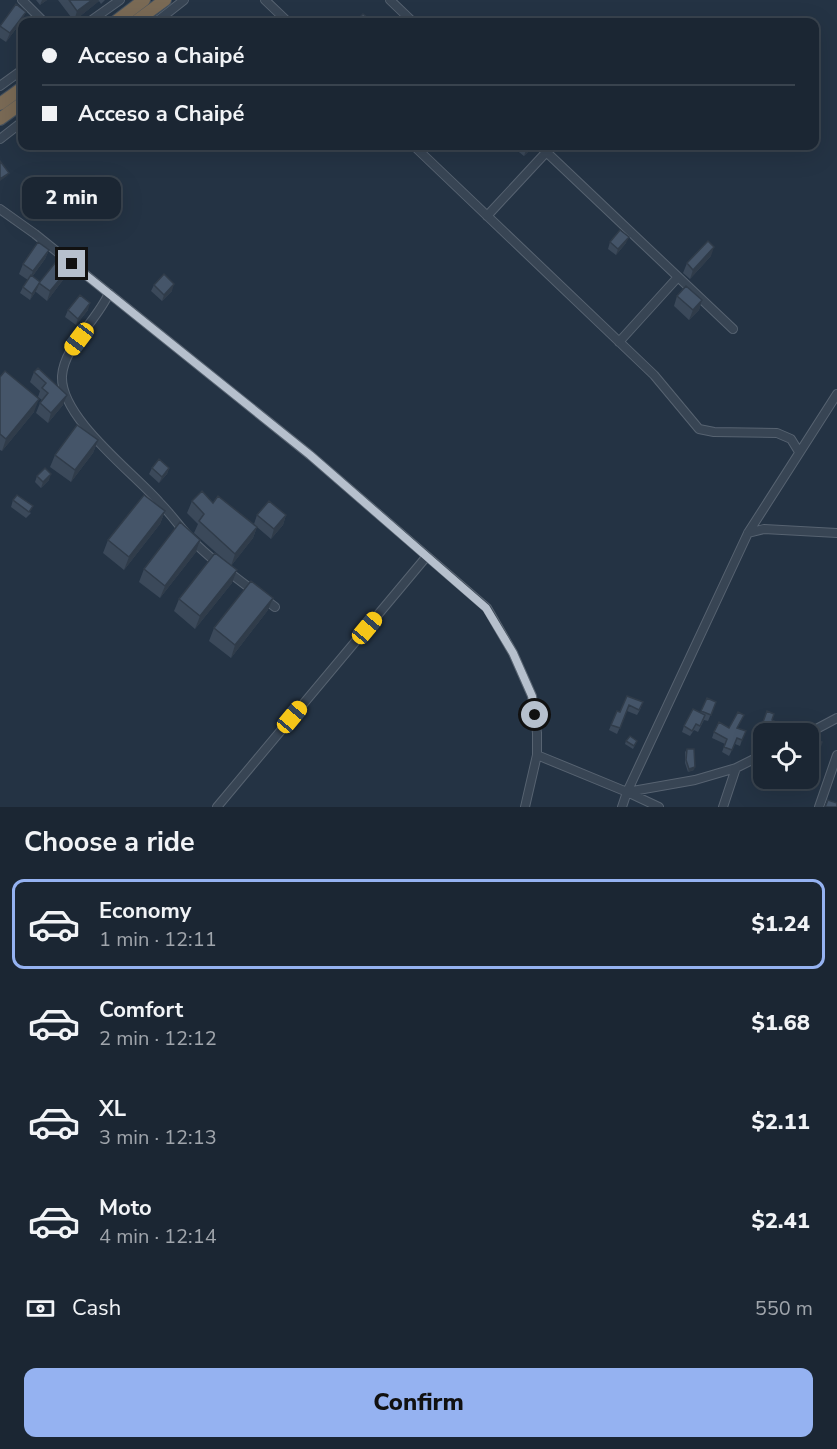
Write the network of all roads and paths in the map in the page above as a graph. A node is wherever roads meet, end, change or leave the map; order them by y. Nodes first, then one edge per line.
1 (22, 0) edge
2 (120, 0) edge
3 (144, 0) edge
4 (165, 0) edge
5 (184, 0) edge
6 (265, 0) edge
7 (390, 0) edge
8 (40, 18) edge
9 (94, 18) edge
10 (120, 18) edge
11 (140, 18) edge
12 (161, 18) edge
13 (284, 18) edge
14 (409, 18) edge
15 (18, 73) edge
16 (0, 87) edge
17 (18, 91) edge
18 (0, 104) edge
19 (18, 106) edge
20 (0, 119) edge
21 (18, 125) edge
22 (0, 139) edge
23 (418, 150) edge
24 (544, 150) edge
25 (548, 150) edge
26 (0, 210) edge
27 (487, 216) junction
28 (678, 277) junction
29 (109, 293) junction
30 (733, 329) dead end
31 (619, 342) junction
32 (837, 394) edge
33 (800, 452) junction
34 (748, 532) junction
35 (837, 533) edge
36 (427, 556) junction
37 (275, 607) edge
38 (837, 718) edge
39 (819, 728) edge
40 (537, 755) junction
41 (837, 755) edge
42 (753, 760) edge
43 (736, 768) junction
44 (627, 792) junction
45 (217, 807) edge
46 (525, 807) edge
47 (622, 807) edge
48 (659, 807) edge
49 (723, 807) edge
50 (819, 807) edge

1 - 8 street
2 - 9 street
3 - 10 highway
4 - 11 highway
5 - 12 street
6 - 13 street
7 - 14 street
15 - 16 street
17 - 18 highway
19 - 20 highway
21 - 22 street
23 - 27 street
24 - 27 street
25 - 28 street
26 - 29 street
27 - 31 street
28 - 30 street
28 - 31 street
29 - 36 street
29 - 37 street
31 - 33 street
32 - 33 street
33 - 34 street
34 - 35 street
34 - 44 street
36 - 40 street
36 - 45 street
38 - 39 street
40 - 44 street
40 - 46 street
41 - 50 street
42 - 43 street
43 - 44 street
43 - 49 street
44 - 47 street
44 - 48 street

